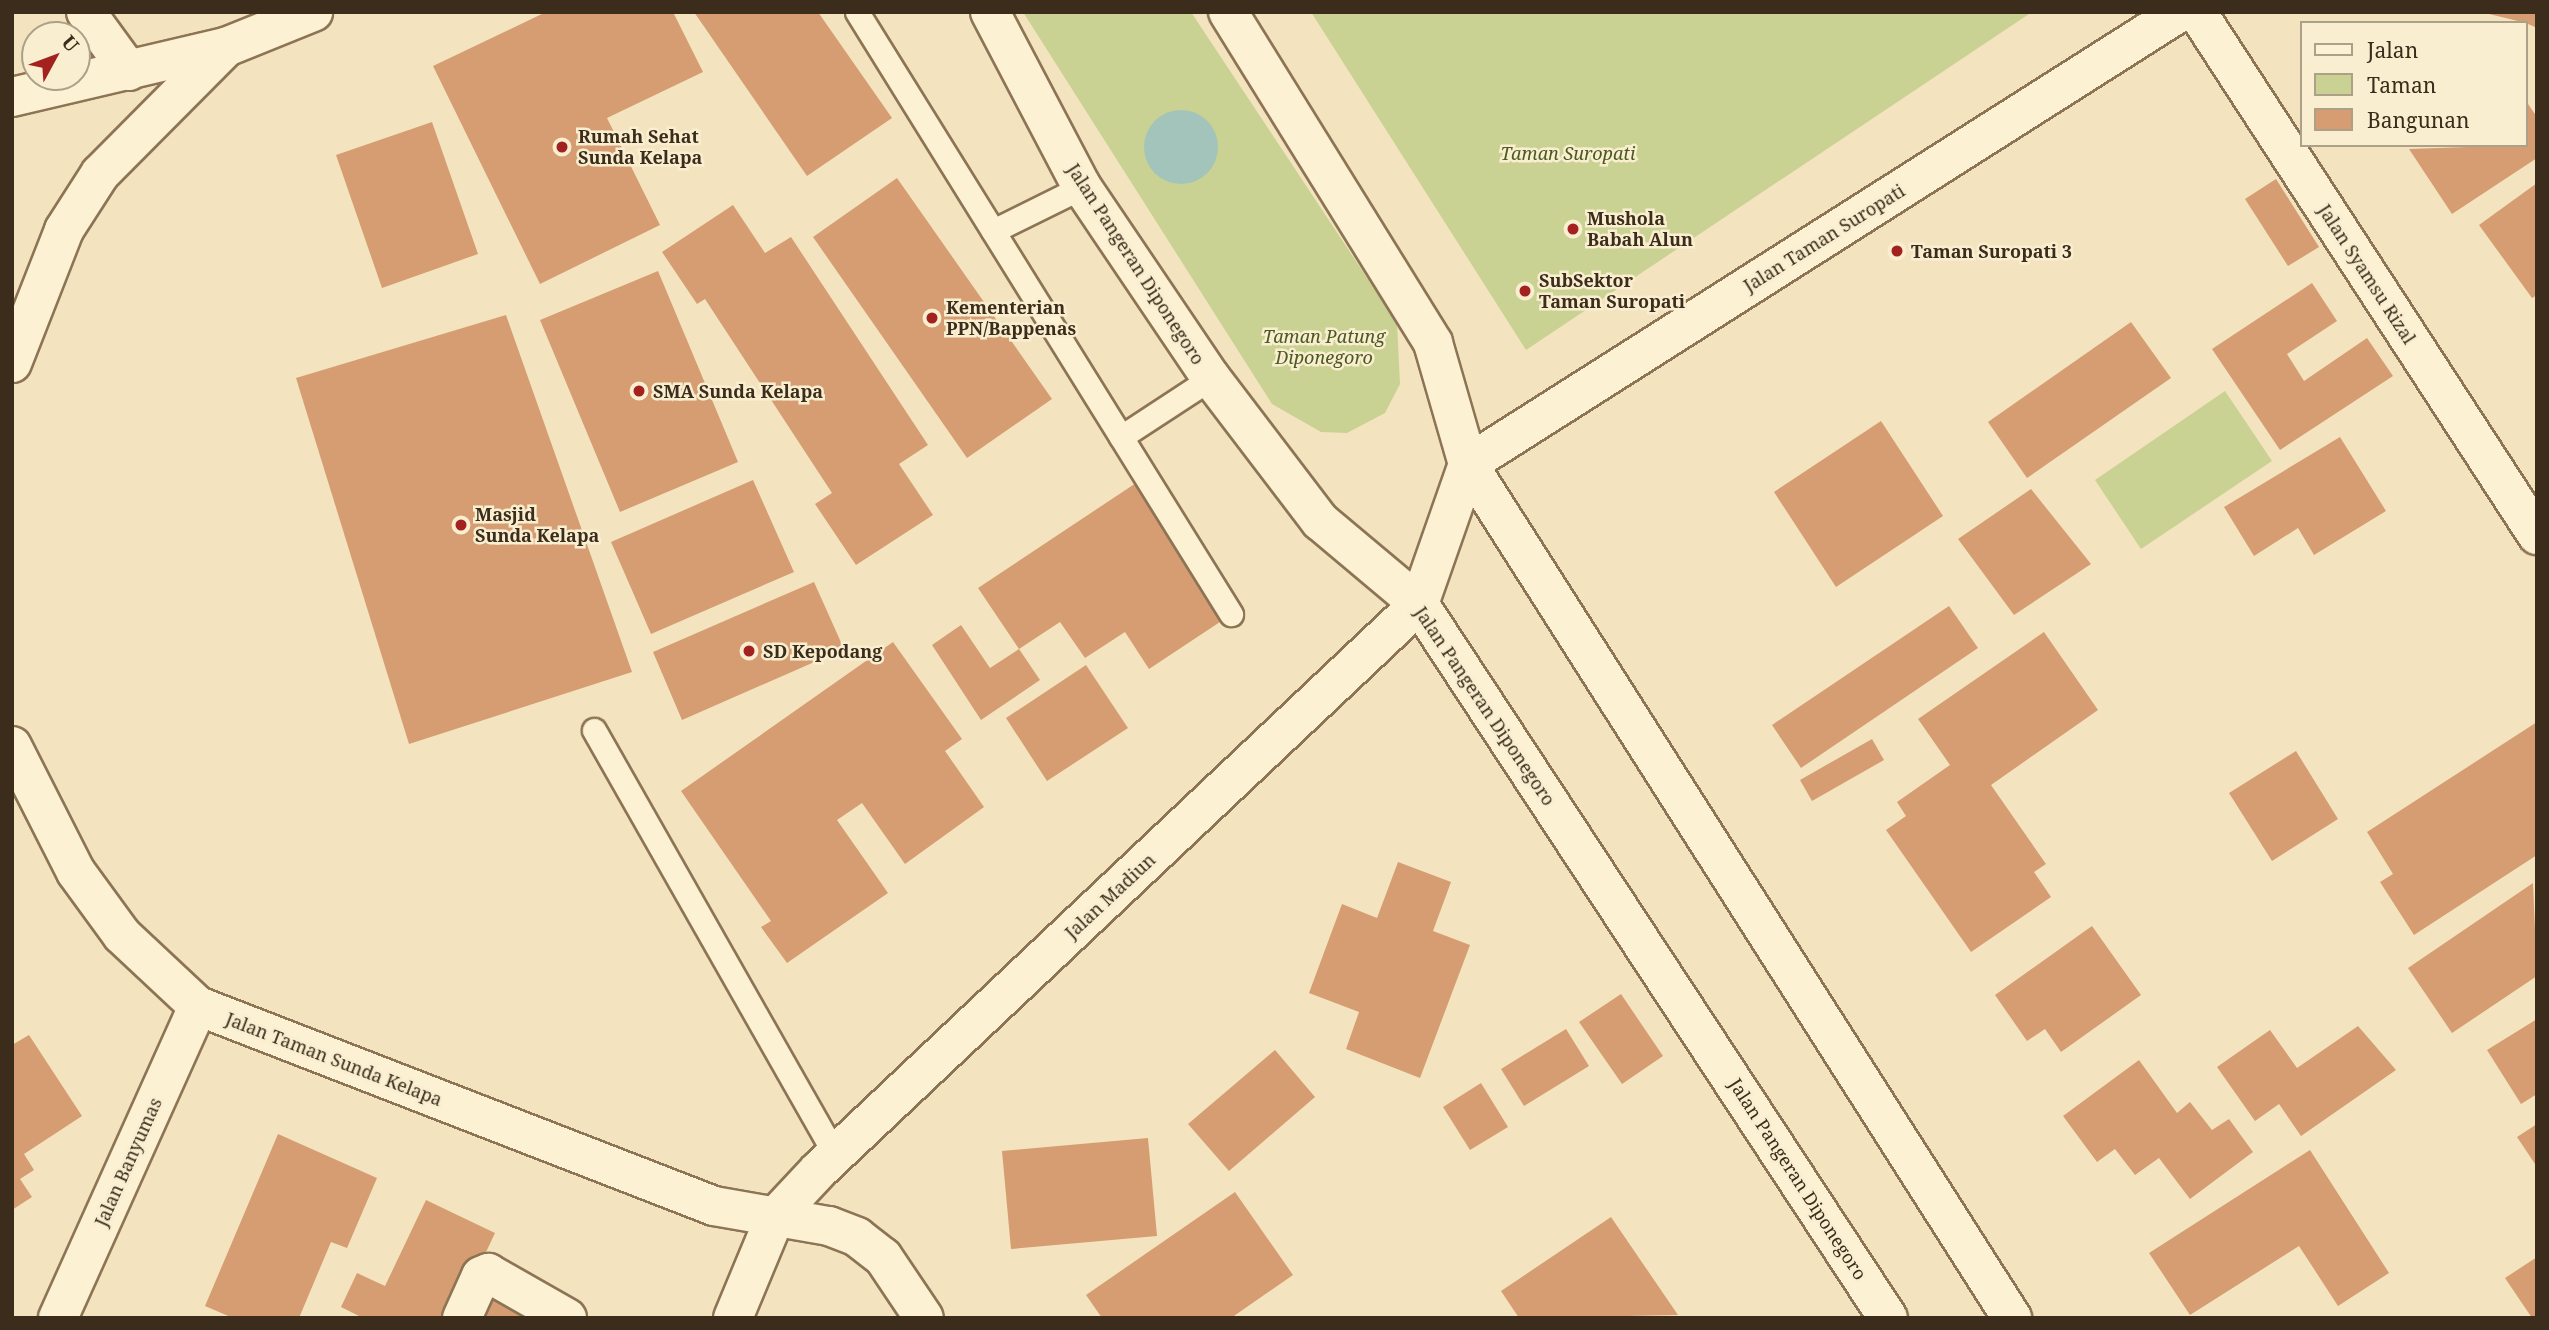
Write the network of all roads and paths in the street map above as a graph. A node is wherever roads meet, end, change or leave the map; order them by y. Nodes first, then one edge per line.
1 (86, 12) edge
2 (313, 12) edge
3 (857, 12) edge
4 (990, 12) edge
5 (1228, 12) edge
6 (2179, 12) edge
7 (2197, 12) edge
8 (226, 47) junction
9 (129, 71) junction
10 (12, 97) edge
11 (1082, 187) junction
12 (993, 231) junction
13 (12, 363) edge
14 (1211, 378) junction
15 (1121, 437) junction
16 (1468, 464) junction
17 (2537, 535) edge
18 (1419, 604) junction
19 (1231, 614) dead end
20 (594, 730) dead end
21 (12, 746) edge
22 (198, 1006) junction
23 (835, 1154) junction
24 (775, 1217) junction
25 (58, 1318) edge
26 (462, 1318) edge
27 (567, 1318) edge
28 (733, 1318) edge
29 (924, 1318) edge
30 (1888, 1318) edge
31 (2012, 1318) edge

1 - 9 street
2 - 8 street
3 - 12 lane
4 - 11 street, Jalan Pangeran Diponegoro
5 - 16 street
6 - 16 street, Jalan Taman Suropati
7 - 17 street, Jalan Syamsu Rizal
8 - 9 street
8 - 13 street
9 - 10 street
11 - 12 lane
11 - 14 street, Jalan Pangeran Diponegoro
12 - 15 lane
14 - 15 lane
14 - 18 street, Jalan Pangeran Diponegoro
15 - 19 lane
16 - 18 street, Jalan Madiun
16 - 31 street
18 - 23 street, Jalan Madiun
18 - 30 street, Jalan Pangeran Diponegoro
20 - 23 lane
21 - 22 street, Jalan Taman Sunda Kelapa
22 - 24 street, Jalan Taman Sunda Kelapa
22 - 25 street, Jalan Banyumas
23 - 24 street, Jalan Madiun
24 - 28 street, Jalan Madiun
24 - 29 street, Jalan Taman Sunda Kelapa
26 - 27 street

